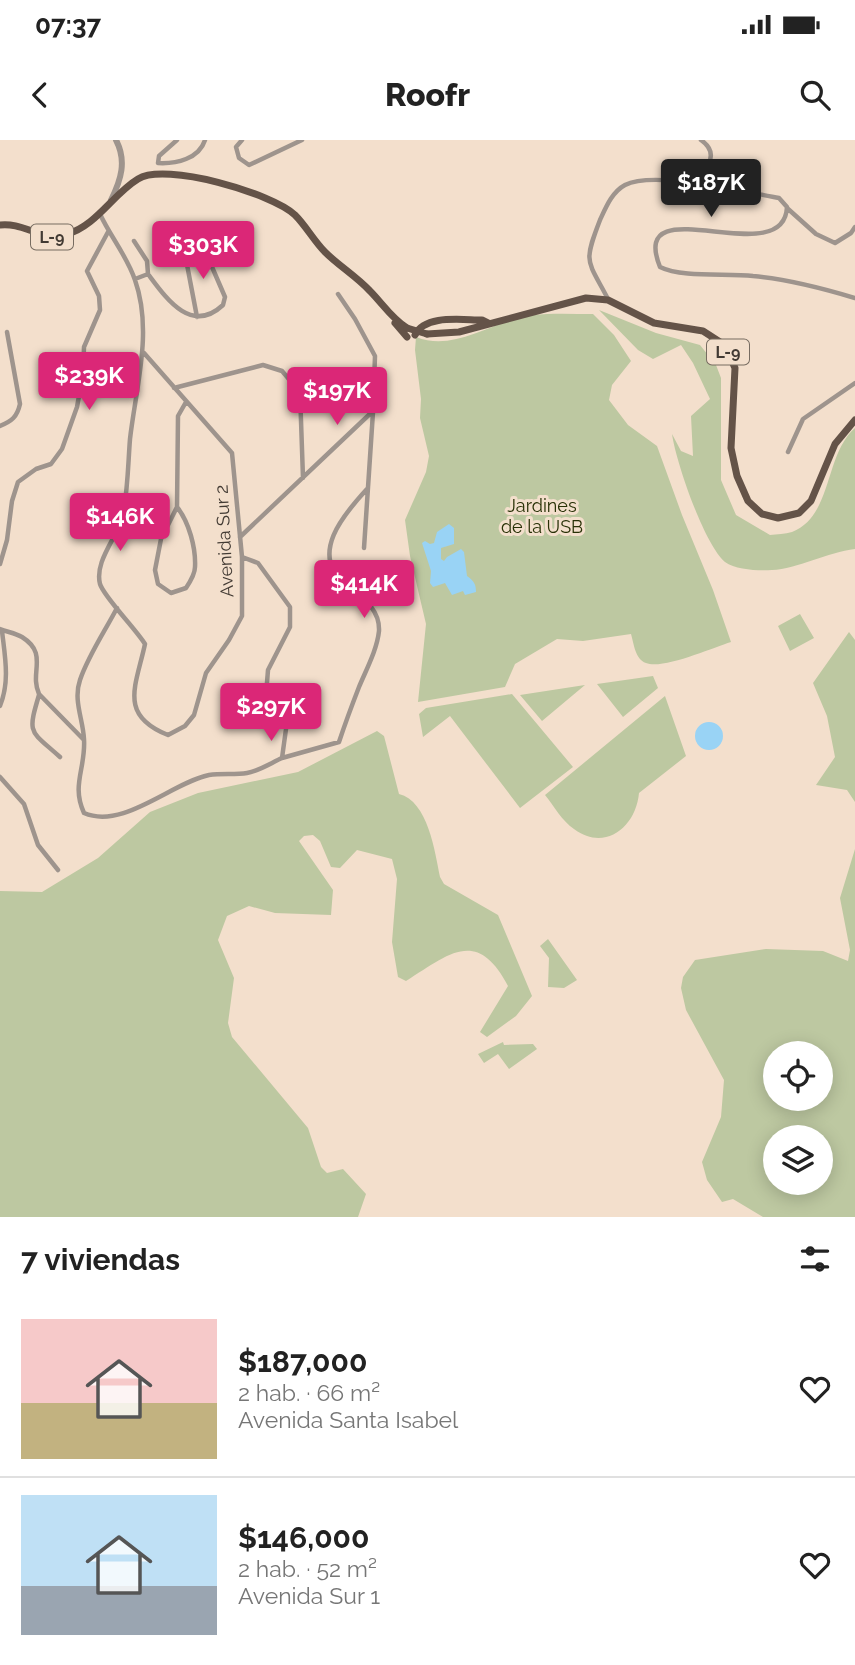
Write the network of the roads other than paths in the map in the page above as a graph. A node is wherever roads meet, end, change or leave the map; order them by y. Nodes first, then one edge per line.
1 (116, 140) edge
2 (177, 140) edge
3 (205, 140) edge
4 (242, 140) edge
5 (302, 140) edge
6 (701, 140) edge
7 (683, 183) junction
8 (111, 200) junction
9 (786, 207) junction
10 (99, 212) junction
11 (0, 225) edge
12 (855, 227) edge
13 (108, 232) junction
14 (209, 237) dead end
15 (134, 241) dead end
16 (184, 249) dead end
17 (148, 274) junction
18 (135, 279) junction
19 (338, 294) dead end
20 (855, 298) edge
21 (608, 300) junction
22 (385, 308) junction
23 (197, 317) junction
24 (488, 323) junction
25 (7, 332) dead end
26 (144, 353) junction
27 (855, 383) edge
28 (174, 388) junction
29 (186, 402) junction
30 (373, 411) junction
31 (855, 420) edge
32 (0, 426) edge
33 (788, 452) dead end
34 (303, 478) junction
35 (367, 489) junction
36 (177, 506) junction
37 (240, 537) junction
38 (7, 540) junction
39 (0, 546) edge
40 (364, 548) dead end
41 (242, 557) junction
42 (0, 565) edge
43 (117, 608) junction
44 (1, 630) edge
45 (40, 694) junction
46 (0, 706) edge
47 (84, 740) junction
48 (60, 757) dead end
49 (282, 758) junction
50 (0, 777) edge
51 (58, 870) dead end

1 - 8 street
2 - 3 street
4 - 5 street
6 - 7 street
7 - 9 street
7 - 21 street
8 - 10 main road, L-9
8 - 22 main road, L-9
9 - 12 street
9 - 20 street
10 - 11 main road, L-9
10 - 13 street
13 - 18 street
13 - 38 street
14 - 23 street
15 - 17 street
16 - 23 street
17 - 18 street
17 - 23 street
18 - 26 street
19 - 30 street
21 - 24 main road, L-9
21 - 31 main road, L-9
22 - 24 main road, L-9, bridge
22 - 24 main road
25 - 32 street
26 - 28 street, Avenida Sur 2
26 - 43 street
27 - 33 street
28 - 29 street, Avenida Sur 2
28 - 34 street
29 - 36 street
29 - 37 street, Avenida Sur 2
30 - 34 street
30 - 35 street
34 - 37 street
35 - 40 street
35 - 49 street
36 - 36 street
37 - 41 street, Avenida Sur 2
38 - 39 street
38 - 42 street
41 - 43 street, Avenida Sur 2
41 - 49 street
43 - 47 street
44 - 45 street
44 - 46 street
45 - 47 street
45 - 48 street
47 - 49 street
50 - 51 street

